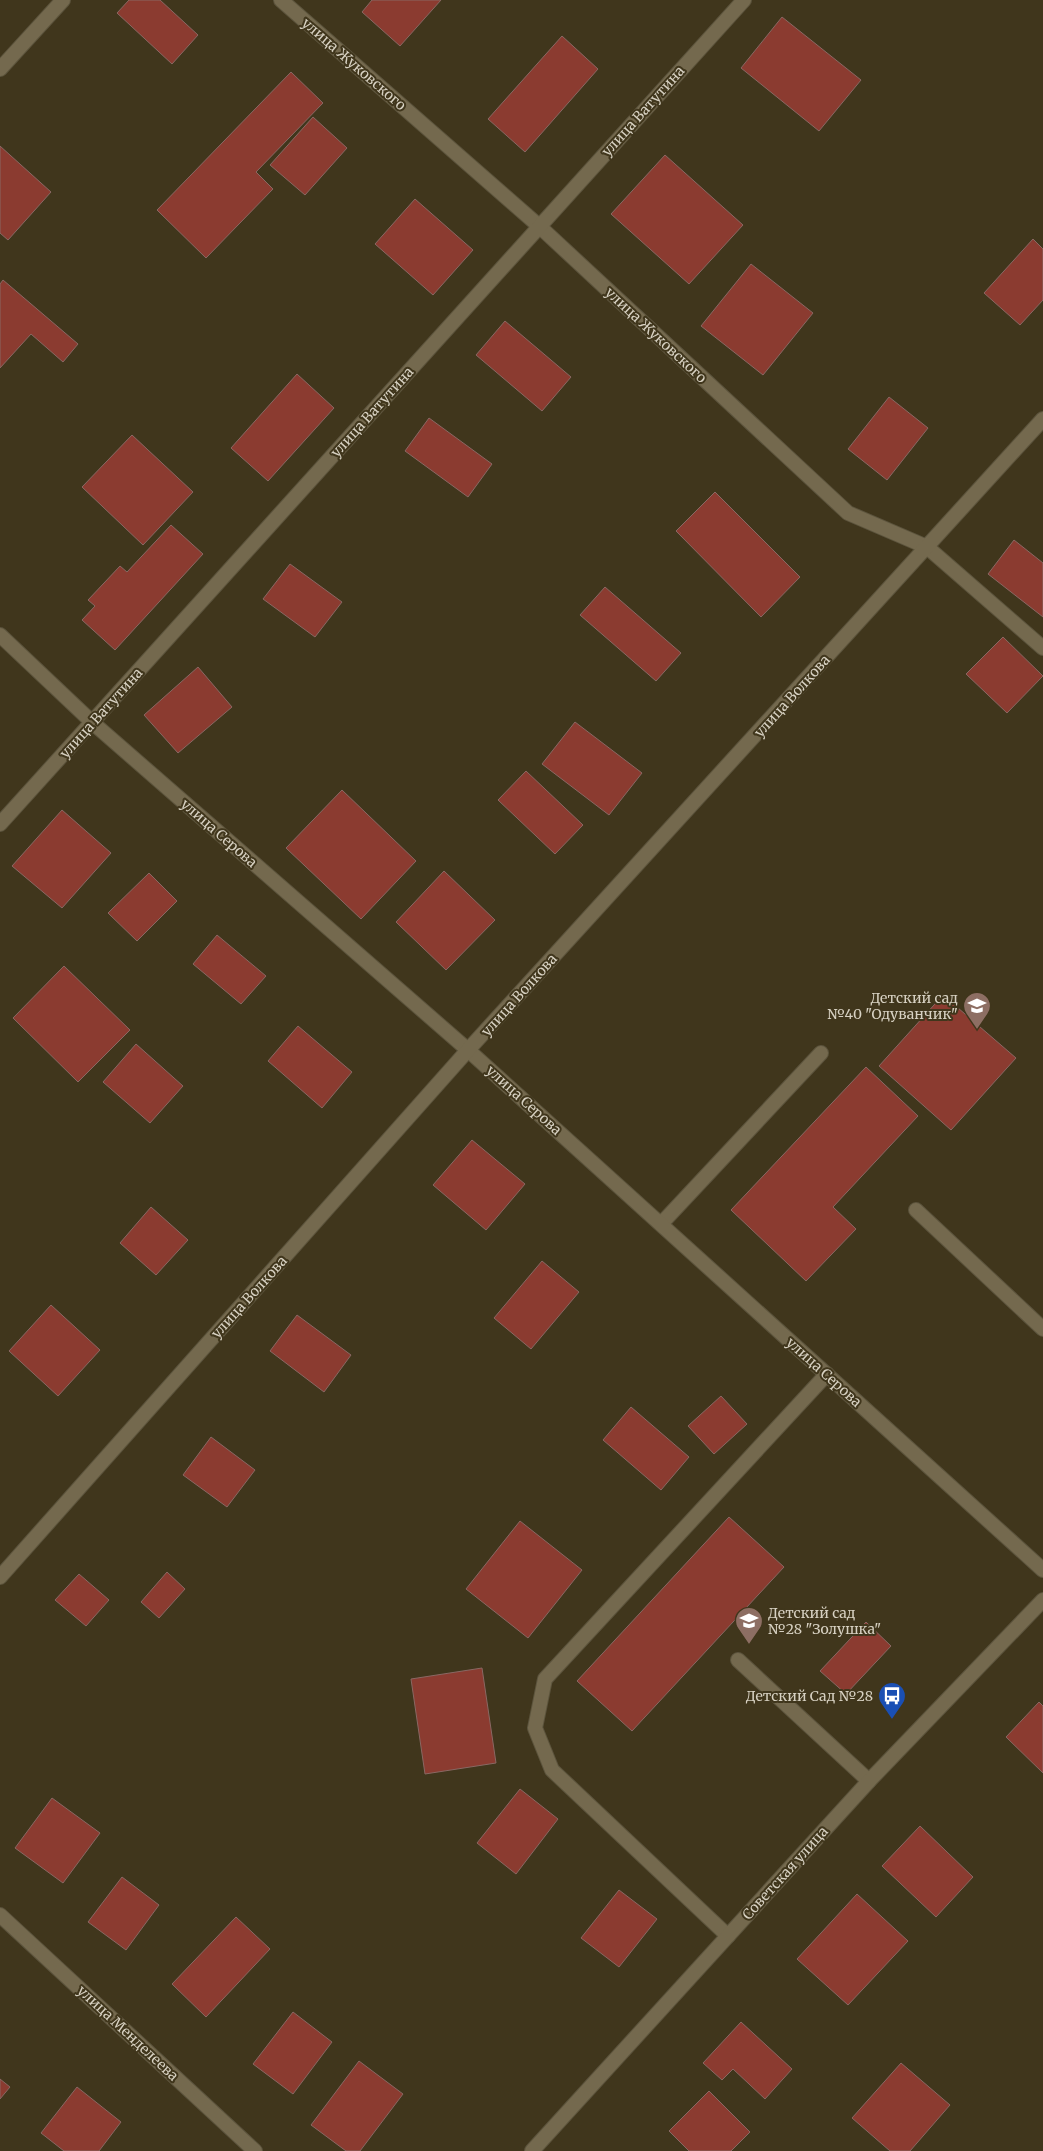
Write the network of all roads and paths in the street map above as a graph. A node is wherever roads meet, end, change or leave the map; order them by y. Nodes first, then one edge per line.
1 (64, 0) edge
2 (281, 0) edge
3 (744, 0) edge
4 (0, 69) edge
5 (539, 226) junction
6 (1043, 419) edge
7 (927, 547) junction
8 (0, 635) edge
9 (1043, 648) edge
10 (93, 723) junction
11 (0, 824) edge
12 (468, 1050) junction
13 (821, 1053) dead end
14 (916, 1210) dead end
15 (661, 1224) junction
16 (1043, 1329) edge
17 (827, 1374) junction
18 (1043, 1570) edge
19 (0, 1577) edge
20 (1043, 1600) edge
21 (738, 1660) dead end
22 (869, 1781) junction
23 (0, 1915) edge
24 (728, 1936) junction
25 (255, 2151) edge
26 (532, 2151) edge

1 - 4 street
2 - 5 street, улица Жуковского
3 - 5 street, улица Ватутина
5 - 7 street, улица Жуковского
5 - 10 street, улица Ватутина
6 - 7 street, улица Волкова
7 - 9 street, улица Жуковского
7 - 12 street, улица Волкова
8 - 10 street, улица Серова
10 - 11 street, улица Ватутина
10 - 12 street, улица Серова
12 - 15 street, улица Серова
12 - 19 street, улица Волкова
13 - 15 street
14 - 16 street
15 - 17 street, улица Серова
17 - 18 street, улица Серова
17 - 24 street
20 - 22 street, Советская улица
21 - 22 street
22 - 24 street, Советская улица
23 - 25 street, улица Менделеева
24 - 26 street, Советская улица

